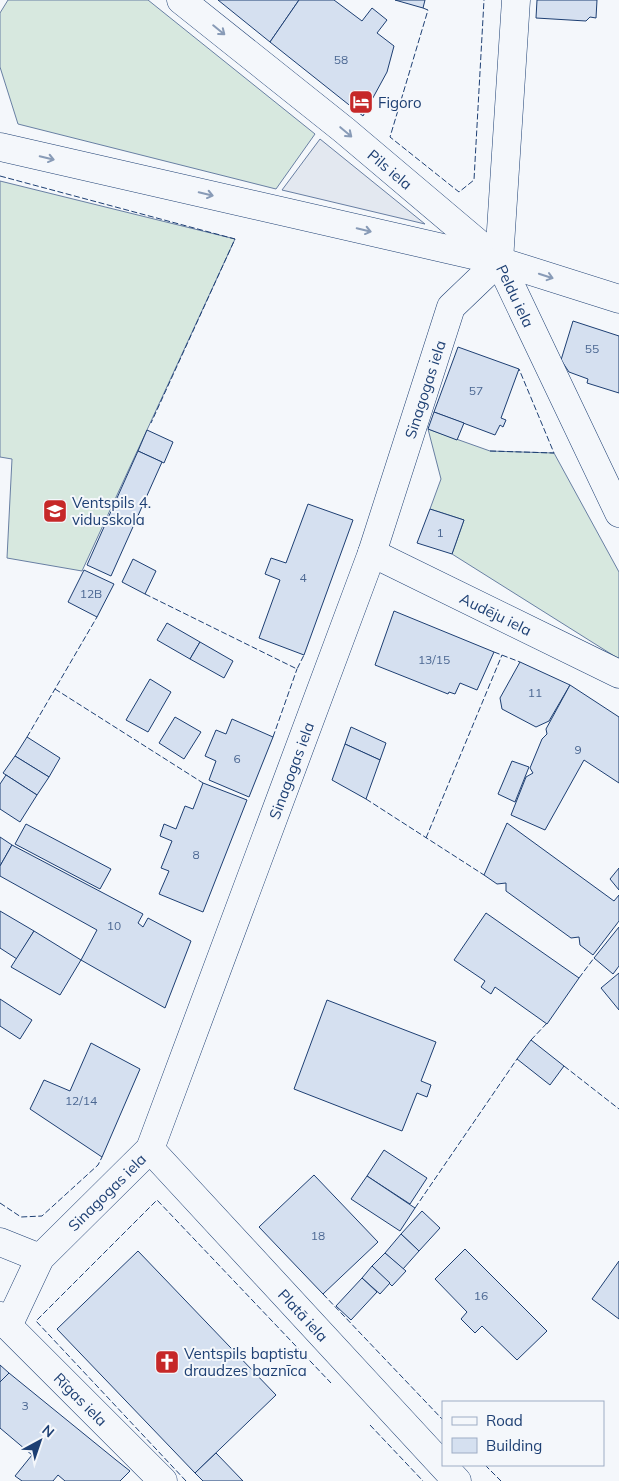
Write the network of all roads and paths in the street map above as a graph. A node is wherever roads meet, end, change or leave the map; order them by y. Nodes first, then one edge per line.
1 (181, 0) edge
2 (516, 0) edge
3 (0, 147) edge
4 (499, 261) junction
5 (619, 299) edge
6 (619, 512) edge
7 (372, 553) junction
8 (619, 674) edge
9 (150, 1149) junction
10 (0, 1242) edge
11 (40, 1258) junction
12 (4, 1321) edge
13 (442, 1465) edge
14 (443, 1466) edge
15 (163, 1481) edge
16 (457, 1481) edge

1 -> 4 street, Pils iela
2 - 4 street, Peldu iela
3 -> 4 street
4 -> 5 street, Pils iela
4 - 6 street, Peldu iela
4 - 7 street, Sinagogas iela
7 - 8 street, Audēju iela
7 - 9 street, Sinagogas iela
9 - 11 street, Sinagogas iela
9 - 13 street, Platā iela
10 - 11 street
11 - 12 street, Sinagogas iela
12 - 15 street, Rīgas iela
14 - 16 street, Platā iela

